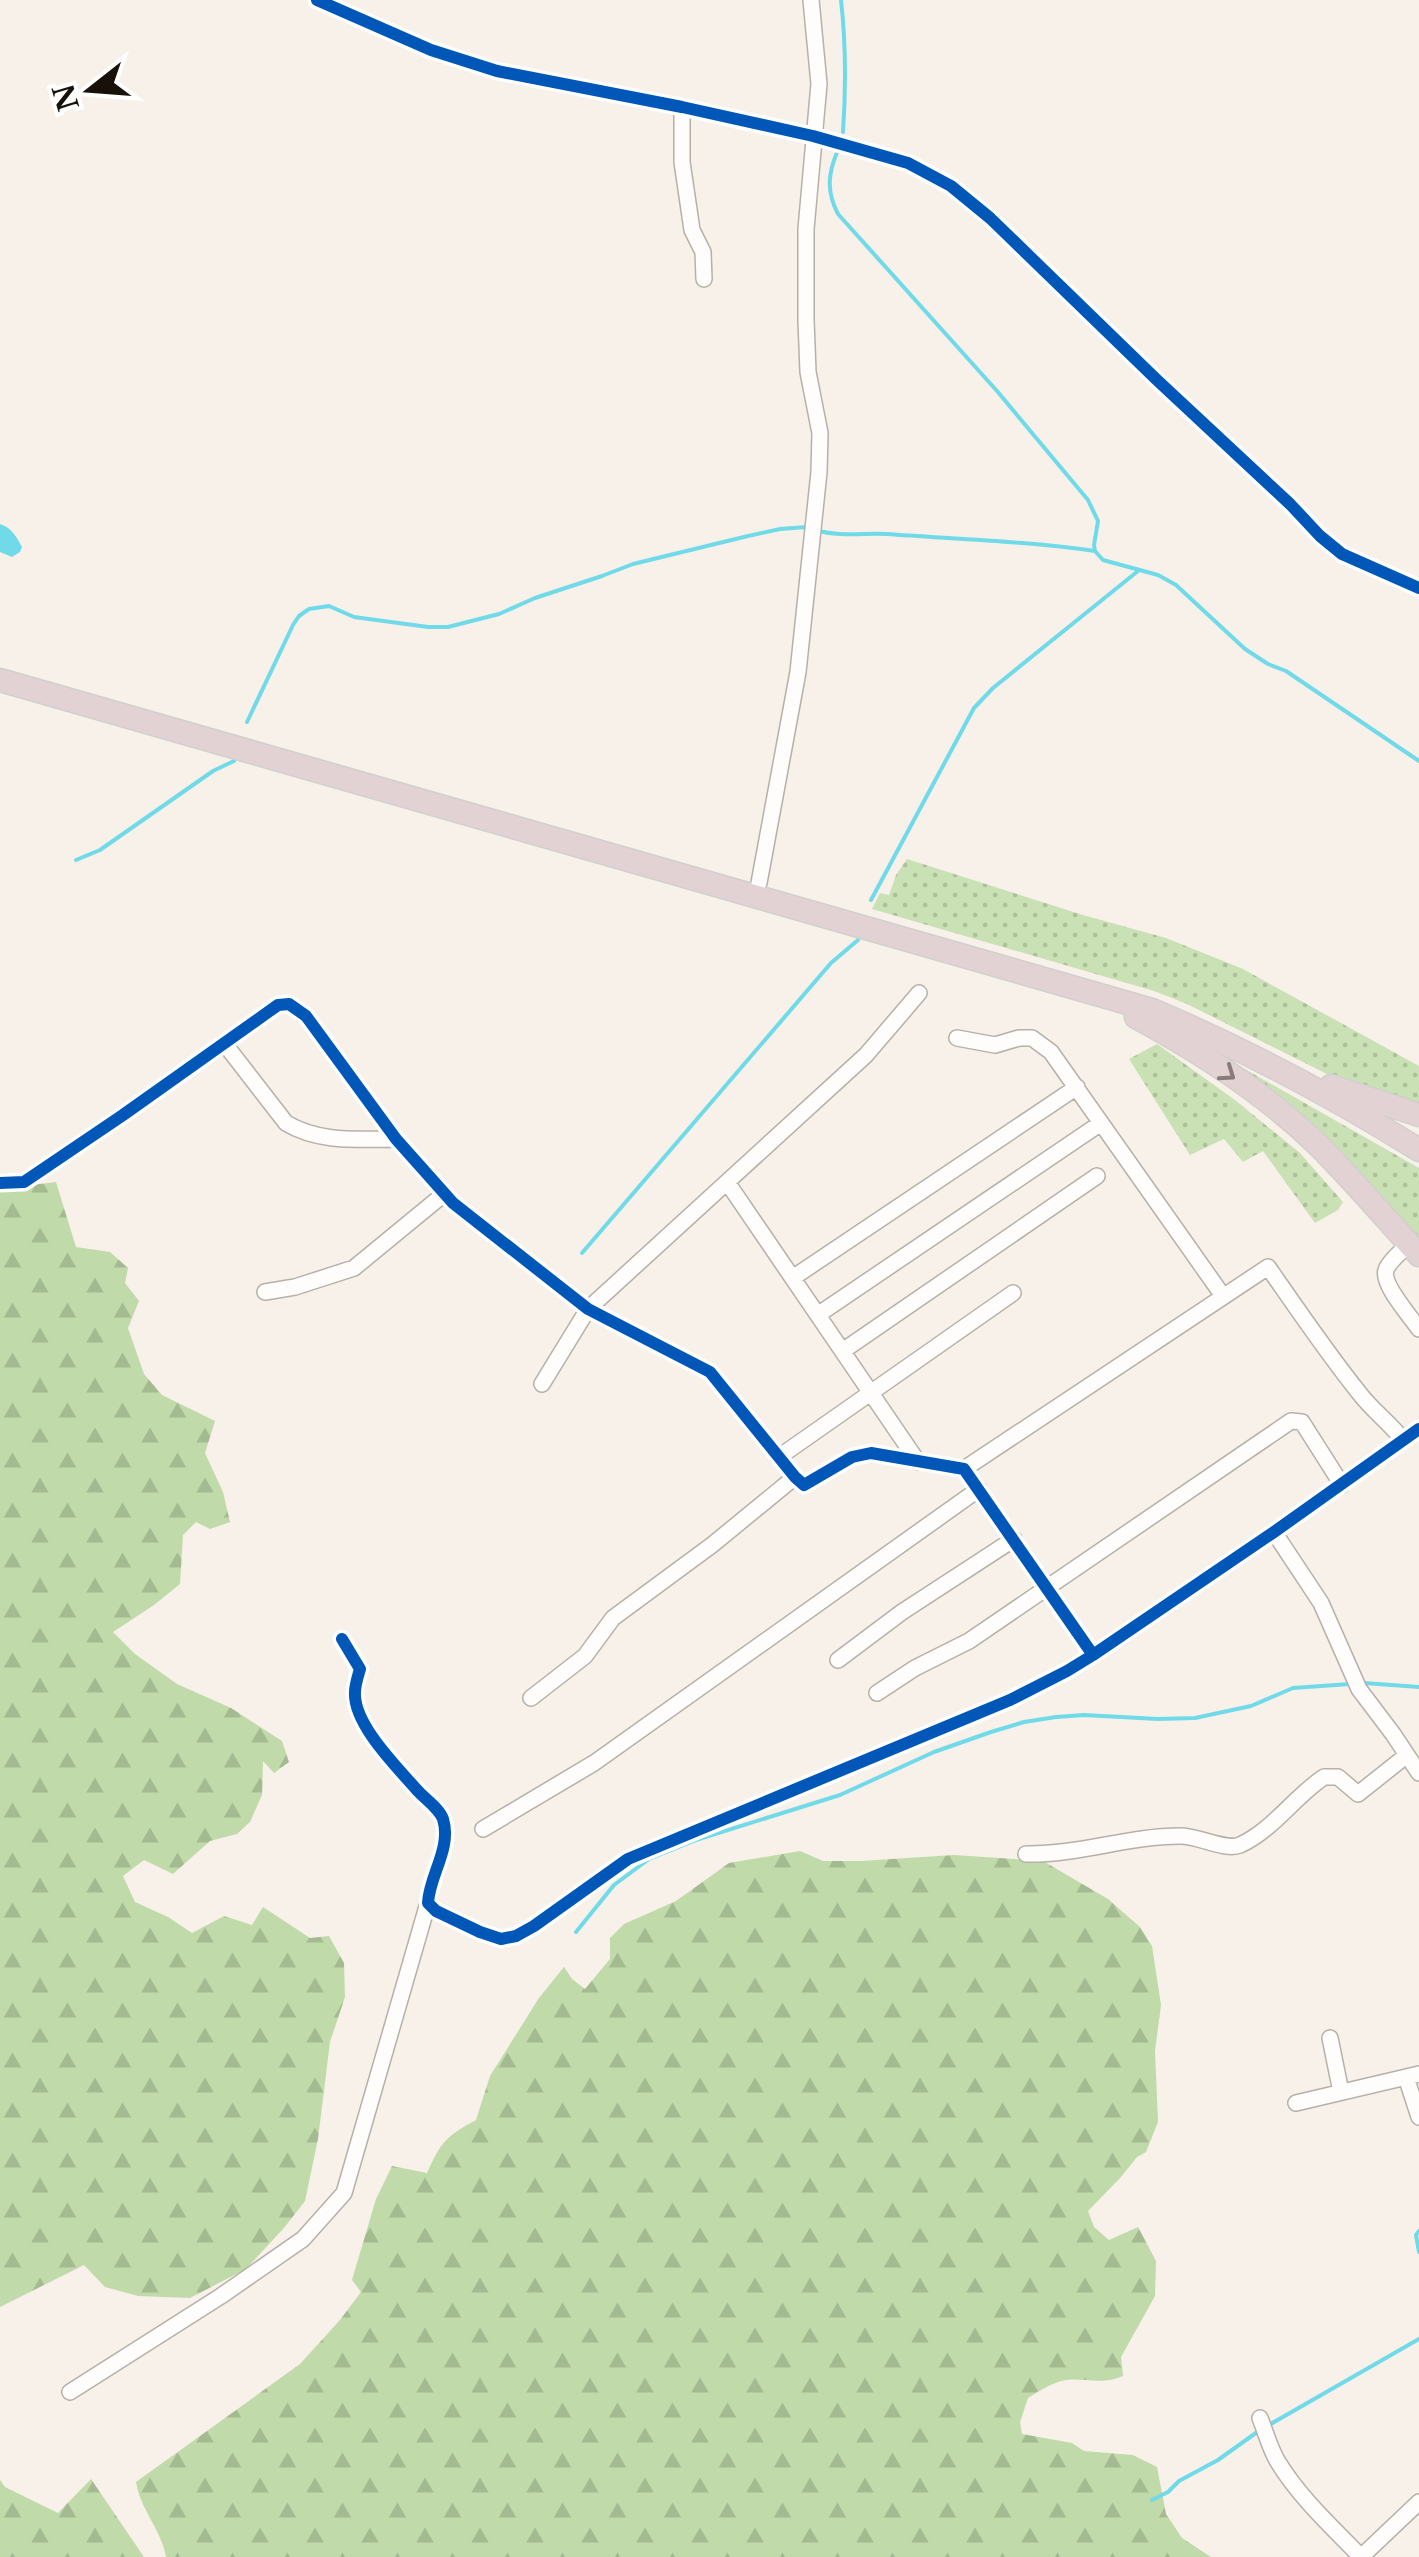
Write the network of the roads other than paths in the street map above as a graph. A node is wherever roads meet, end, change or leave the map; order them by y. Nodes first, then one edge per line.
1 (317, 0) edge
2 (811, 0) edge
3 (682, 107) junction
4 (813, 136) junction
5 (704, 279) dead end
6 (1419, 588) edge
7 (0, 667) edge
8 (0, 680) edge
9 (759, 883) junction
10 (1084, 988) junction
11 (919, 993) dead end
12 (957, 1038) dead end
13 (224, 1043) junction
14 (1331, 1086) junction
15 (1077, 1087) junction
16 (1419, 1115) edge
17 (1101, 1123) junction
18 (1419, 1136) edge
19 (396, 1139) junction
20 (1419, 1150) edge
21 (1097, 1176) dead end
22 (727, 1182) junction
23 (0, 1183) edge
24 (444, 1194) junction
25 (1414, 1250) edge
26 (794, 1277) junction
27 (264, 1292) dead end
28 (1013, 1293) dead end
29 (1223, 1296) junction
30 (588, 1308) junction
31 (819, 1314) junction
32 (1419, 1329) edge
33 (844, 1350) junction
34 (542, 1384) dead end
35 (871, 1390) junction
36 (1419, 1429) edge
37 (1403, 1440) junction
38 (779, 1457) junction
39 (918, 1462) junction
40 (964, 1470) junction
41 (795, 1477) junction
42 (1342, 1485) junction
43 (980, 1489) junction
44 (1274, 1532) junction
45 (1014, 1540) junction
46 (1047, 1587) junction
47 (342, 1639) dead end
48 (1093, 1655) junction
49 (838, 1660) dead end
50 (877, 1693) dead end
51 (531, 1698) dead end
52 (1408, 1755) junction
53 (1419, 1774) edge
54 (482, 1829) dead end
55 (1026, 1854) dead end
56 (428, 1903) junction
57 (1330, 2038) dead end
58 (1412, 2076) edge
59 (1341, 2092) junction
60 (1296, 2103) dead end
61 (1419, 2117) edge
62 (70, 2392) dead end
63 (1260, 2418) dead end
64 (1419, 2502) edge
65 (1361, 2557) edge

1 - 3 street
2 - 4 street
3 - 4 street
3 - 5 street
4 - 6 street
4 - 9 street
7 - 9 highway
8 - 10 highway
9 - 14 highway
10 - 20 highway
10 -> 25 highway
11 - 22 street
12 - 15 street
13 - 19 street
13 - 19 street
13 - 23 street
14 - 16 highway
14 - 18 highway
15 - 17 street
15 - 26 street
17 - 29 street
17 - 31 street
19 - 24 street
21 - 33 street
22 - 26 street
22 - 30 street
24 - 27 street
24 - 30 street
25 - 32 street
26 - 31 street
28 - 35 street
29 - 37 street
29 - 40 street
30 - 34 street
30 - 38 street
31 - 33 street
33 - 35 street
35 - 38 street
35 - 39 street
36 - 37 street
37 - 42 street
38 - 41 street
39 - 40 street
39 - 41 street
40 - 43 street
41 - 51 street
42 - 44 street
42 - 46 street
43 - 45 street
43 - 54 street
44 - 48 street
44 - 52 street
45 - 46 street
45 - 49 street
46 - 48 street
46 - 50 street
47 - 56 street
48 - 56 street
52 - 53 street
52 - 55 street
56 - 62 street
57 - 59 street
58 - 59 street
58 - 61 street
59 - 60 street
63 - 65 street
64 - 65 street

